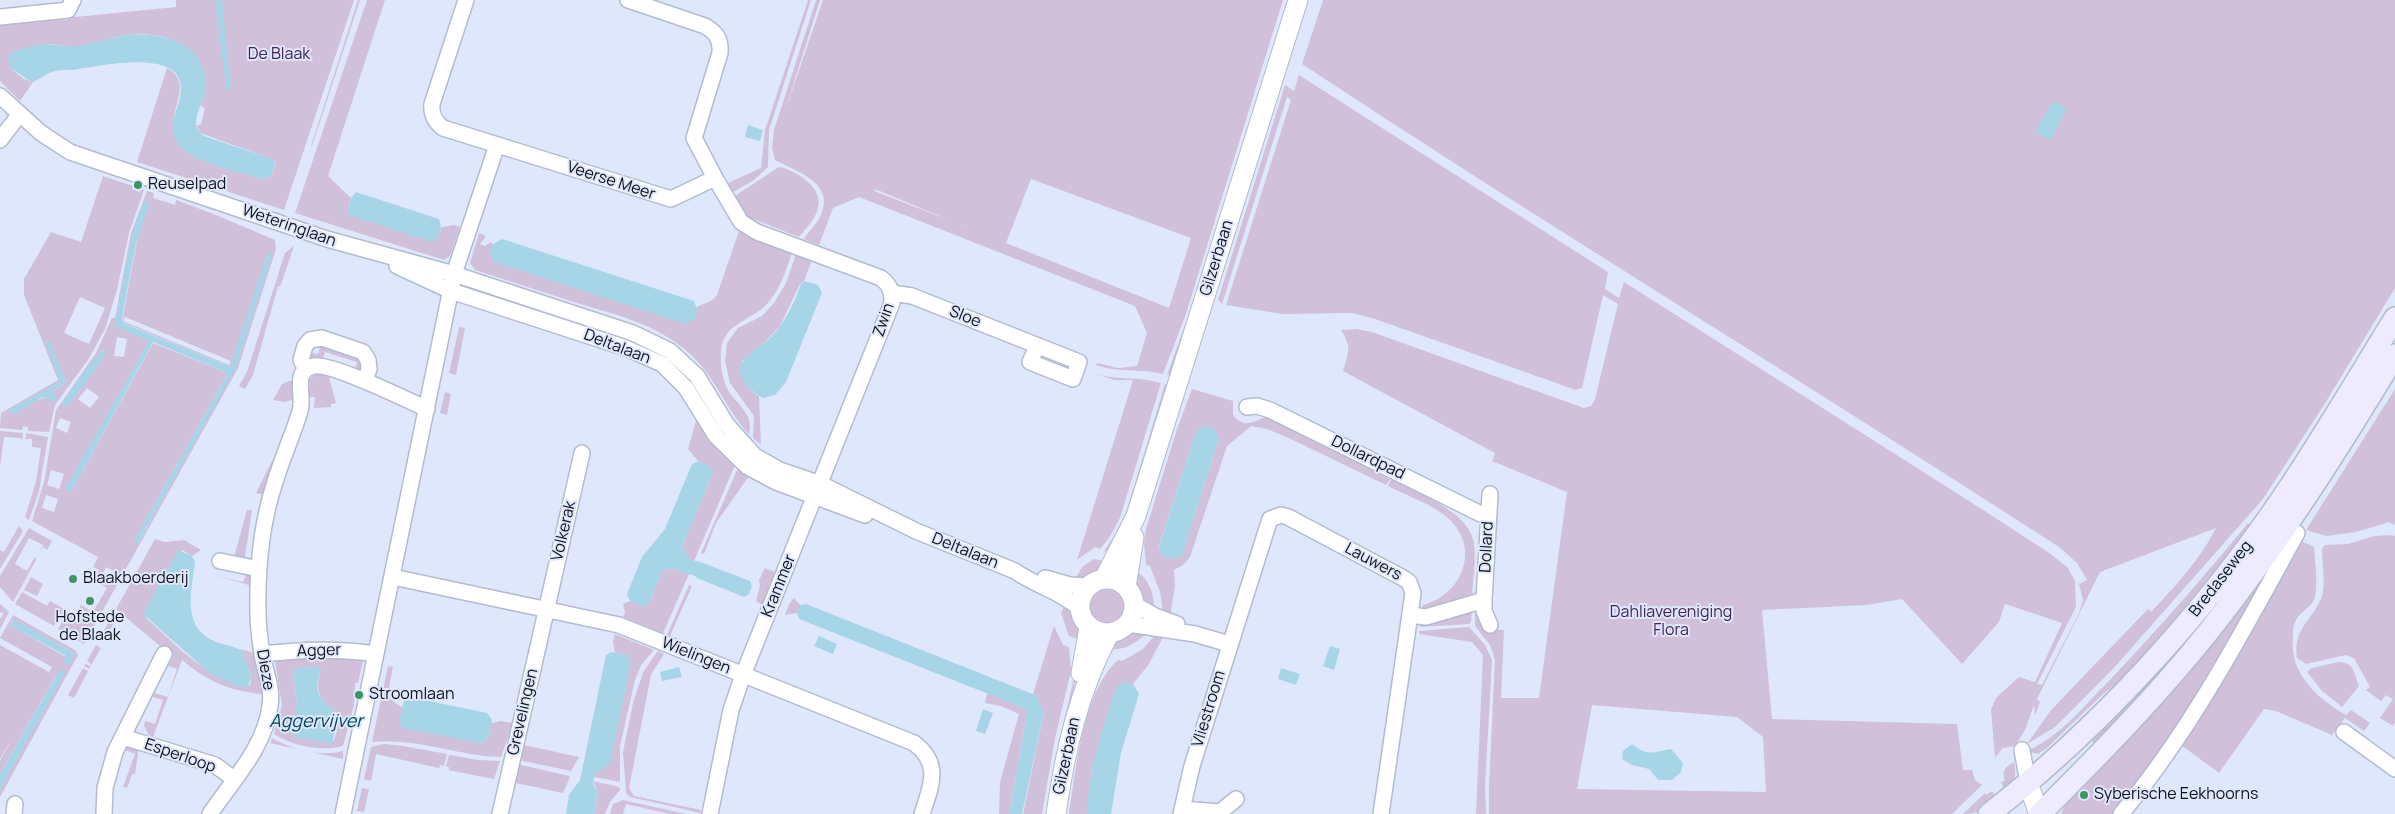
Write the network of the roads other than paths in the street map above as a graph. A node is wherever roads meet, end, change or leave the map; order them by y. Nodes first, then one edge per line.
1 (73, 0) edge
2 (466, 0) edge
3 (628, 0) edge
4 (1298, 0) edge
5 (0, 17) edge
6 (0, 96) edge
7 (20, 115) junction
8 (0, 140) edge
9 (497, 145) junction
10 (715, 178) junction
11 (362, 250) junction
12 (454, 274) junction
13 (451, 291) junction
14 (892, 293) junction
15 (2395, 318) edge
16 (2389, 341) edge
17 (1037, 346) dead end
18 (2395, 355) edge
19 (306, 369) junction
20 (365, 381) junction
21 (1247, 407) dead end
22 (427, 409) junction
23 (582, 453) dead end
24 (818, 491) junction
25 (1490, 494) dead end
26 (1136, 516) junction
27 (1487, 518) junction
28 (2297, 533) dead end
29 (220, 561) dead end
30 (259, 569) junction
31 (1015, 571) junction
32 (393, 577) junction
33 (1096, 583) junction
34 (1130, 595) junction
35 (1484, 600) junction
36 (1079, 608) junction
37 (547, 610) junction
38 (1411, 615) junction
39 (1128, 624) junction
40 (1490, 625) dead end
41 (1090, 628) junction
42 (1109, 634) junction
43 (1195, 634) junction
44 (1229, 644) junction
45 (164, 654) dead end
46 (262, 654) junction
47 (376, 654) junction
48 (743, 675) junction
49 (1080, 699) junction
50 (2344, 732) dead end
51 (123, 737) junction
52 (2022, 750) dead end
53 (2395, 769) edge
54 (234, 779) junction
55 (2028, 783) junction
56 (1236, 799) dead end
57 (1181, 812) edge
58 (1221, 813) edge
59 (104, 814) edge
60 (210, 814) edge
61 (343, 814) edge
62 (500, 814) edge
63 (710, 814) edge
64 (922, 814) edge
65 (1056, 814) edge
66 (1381, 814) edge
67 (1989, 814) edge
68 (2039, 814) edge
69 (2121, 814) edge

1 - 5 street
2 - 9 street, Veerse Meer
3 - 10 street
4 - 26 street, Gilzerbaan
6 - 7 street, Weteringlaan
7 - 8 street
7 - 11 street, Weteringlaan
9 - 10 street, Veerse Meer
9 - 12 street
10 - 14 street, Zwin
11 - 12 street, Weteringlaan
11 - 13 street, Deltalaan
12 - 13 street
12 - 24 street, Deltalaan
13 - 22 street
13 - 24 street, Deltalaan
14 - 17 street, Sloe
14 - 24 street, Zwin
15 - 16 main road, Bredaseweg
16 - 55 main road, Bredaseweg
18 - 68 main road, Bredaseweg
19 - 20 street
19 - 20 street, Dieze
19 - 30 street, Dieze
20 - 22 street
21 - 27 street, Dollardpad
22 - 32 street
23 - 37 street, Volkerak
24 - 31 street, Deltalaan
24 - 48 street, Krammer
25 - 27 street, Dollard
26 - 33 street, Gilzerbaan
26 - 34 street, Gilzerbaan
27 - 35 street, Dollard
28 - 69 street
29 - 30 street
30 - 46 street, Dieze
31 - 33 street, Deltalaan
31 - 36 street, Deltalaan
32 - 37 street, Wielingen
32 - 47 street
33 - 34 street
33 - 36 street
34 - 39 street
34 - 43 street
35 - 38 street
35 - 40 street, Dollard
36 - 41 street
37 - 48 street, Wielingen
37 - 62 street, Grevelingen
38 - 44 street, Lauwers
38 - 66 street, Lauwers
39 - 42 street
39 - 43 street
41 - 42 street
41 - 49 street, Gilzerbaan
42 - 49 street, Gilzerbaan
43 - 44 street
44 - 57 street, Vliestroom
45 - 51 street, Esperloop
46 - 47 street, Agger
46 - 54 street, Dieze
47 - 61 street
48 - 63 street
48 - 64 street, Wielingen
49 - 65 street, Gilzerbaan
50 - 53 street
51 - 54 street, Esperloop
51 - 59 street, Esperloop
52 - 55 street
54 - 60 street, Dieze
55 - 67 main road
55 - 68 street, Bredaseweg
56 - 58 street, Vliestroom
57 - 58 street, Vliestroom

